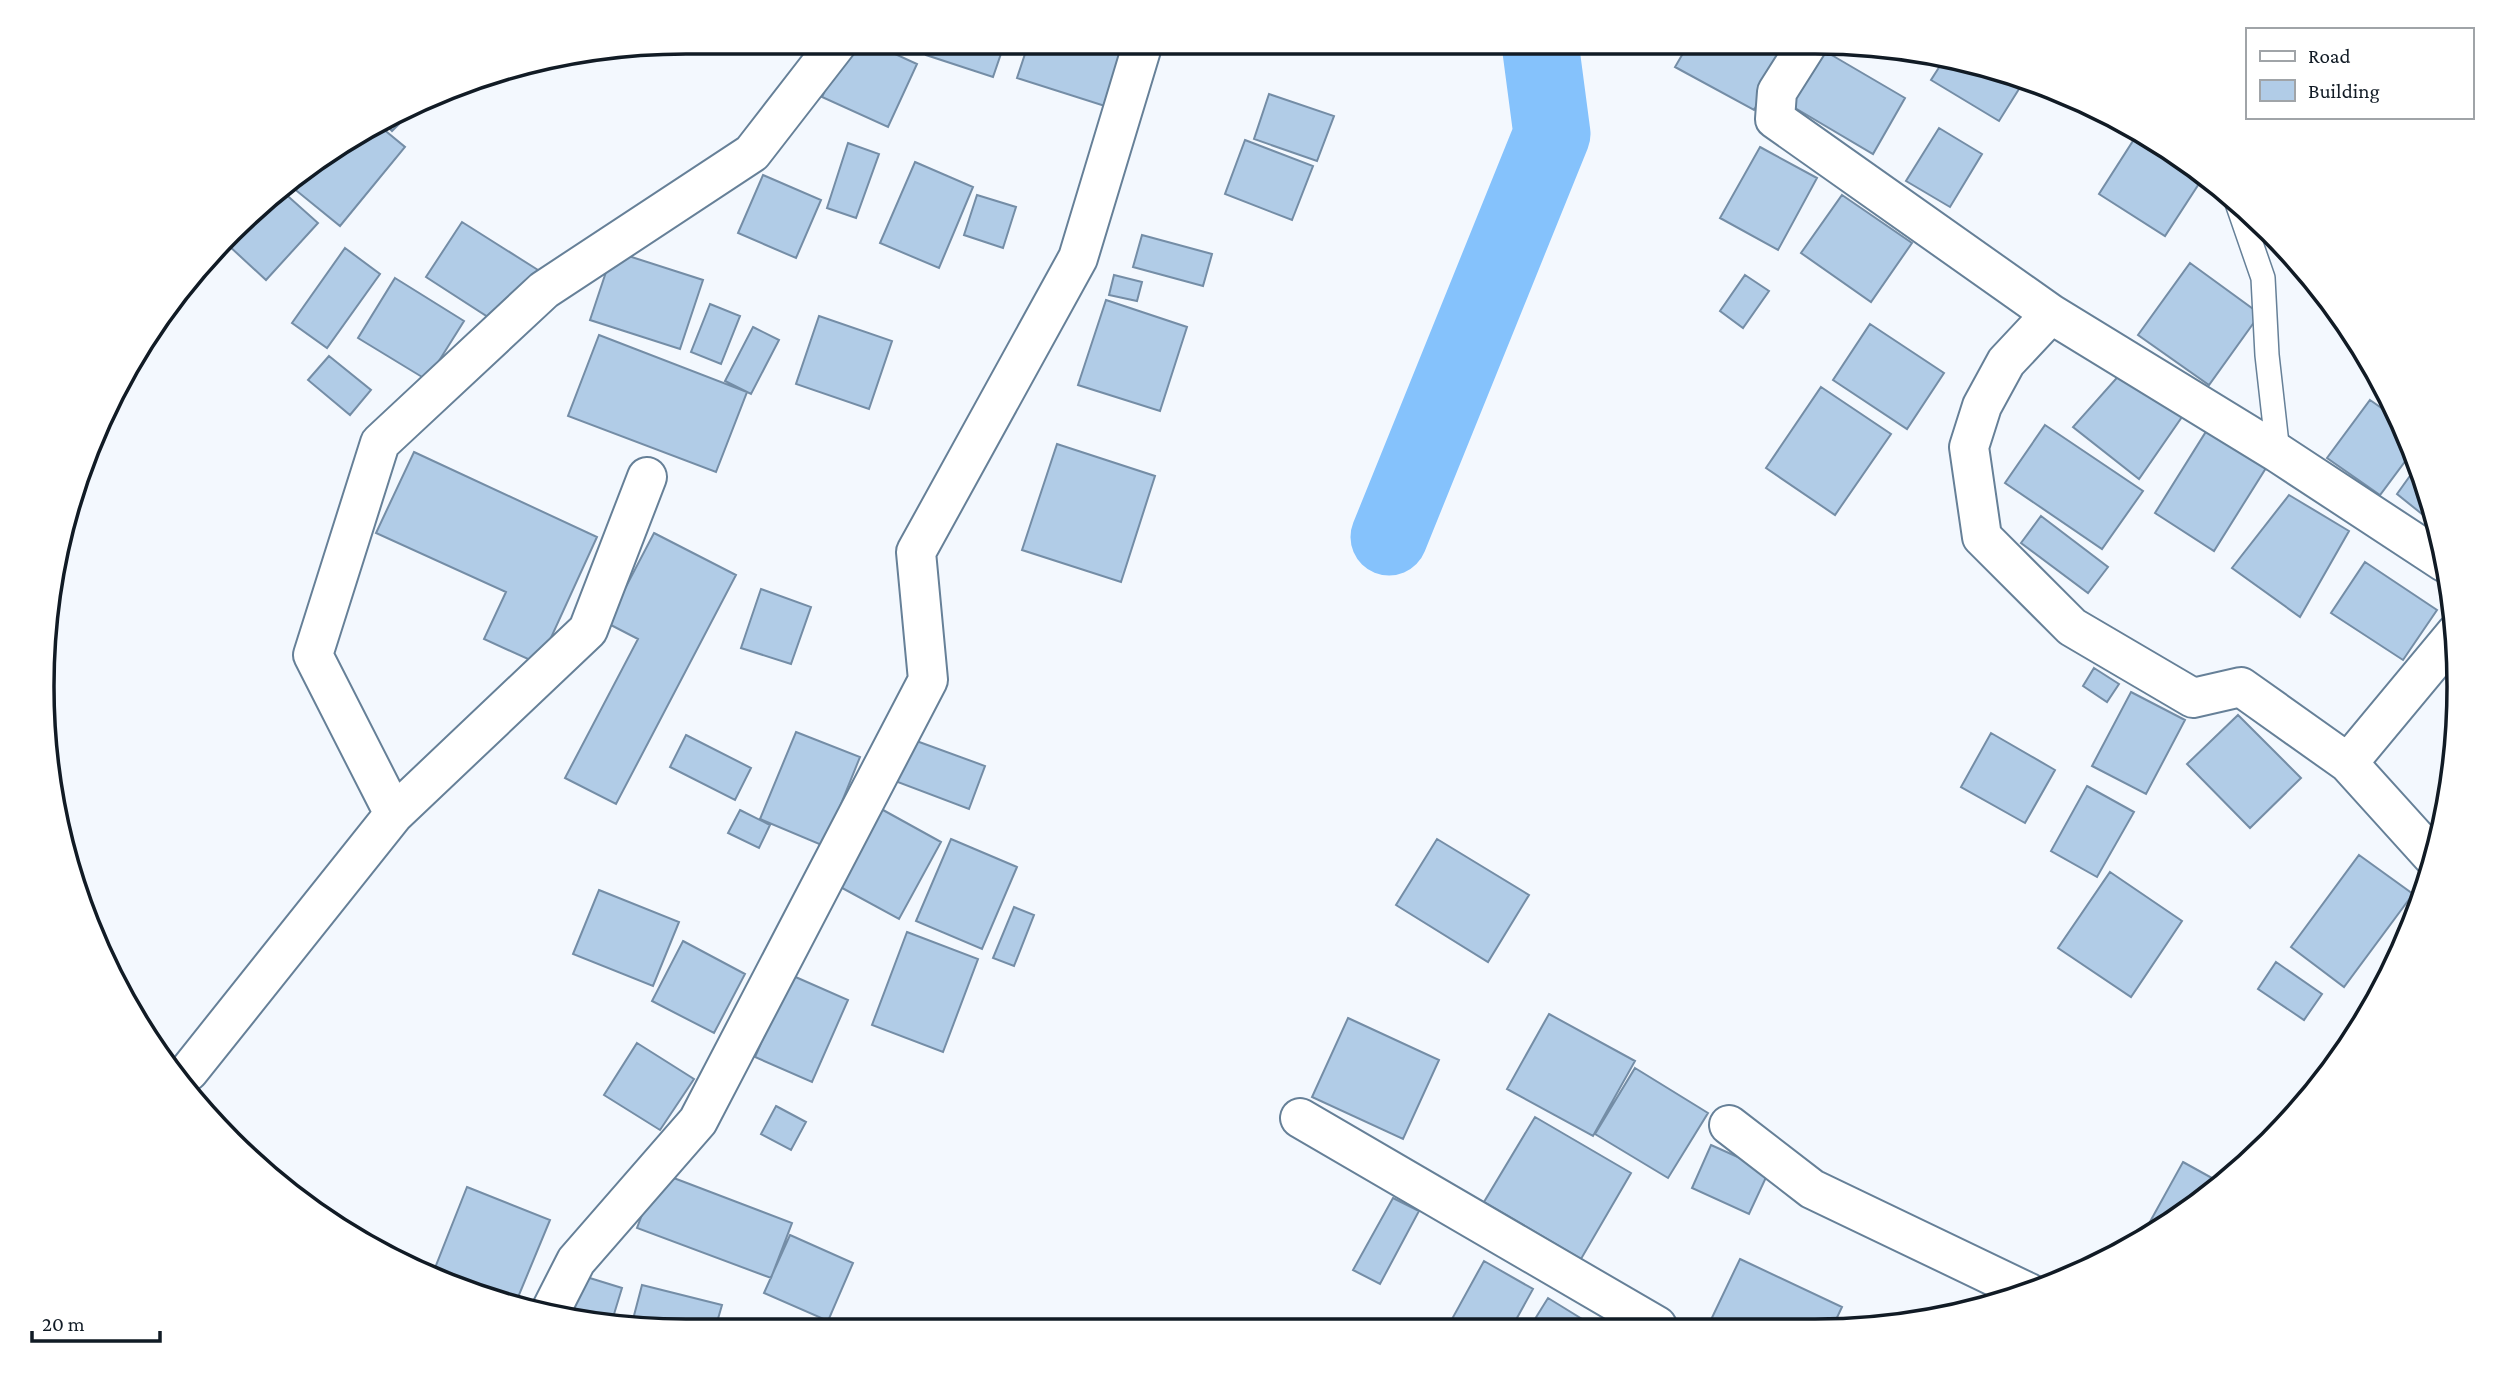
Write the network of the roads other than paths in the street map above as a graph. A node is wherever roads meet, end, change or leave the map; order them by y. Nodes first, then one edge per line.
1 (829, 54) edge
2 (1140, 54) edge
3 (1801, 54) edge
4 (2244, 223) edge
5 (2051, 314) junction
6 (2278, 453) junction
7 (646, 477) dead end
8 (2433, 555) edge
9 (2445, 646) edge
10 (2347, 763) junction
11 (394, 814) junction
12 (2425, 849) edge
13 (187, 1073) edge
14 (1300, 1118) dead end
15 (1729, 1125) dead end
16 (2014, 1286) edge
17 (554, 1305) edge
18 (1645, 1319) edge

1 - 11 street
2 - 17 street
3 - 5 street
4 - 6 lane
5 - 6 street
5 - 10 street
6 - 8 street
7 - 11 street
9 - 10 street
10 - 12 street
11 - 13 street
14 - 18 street
15 - 16 street

